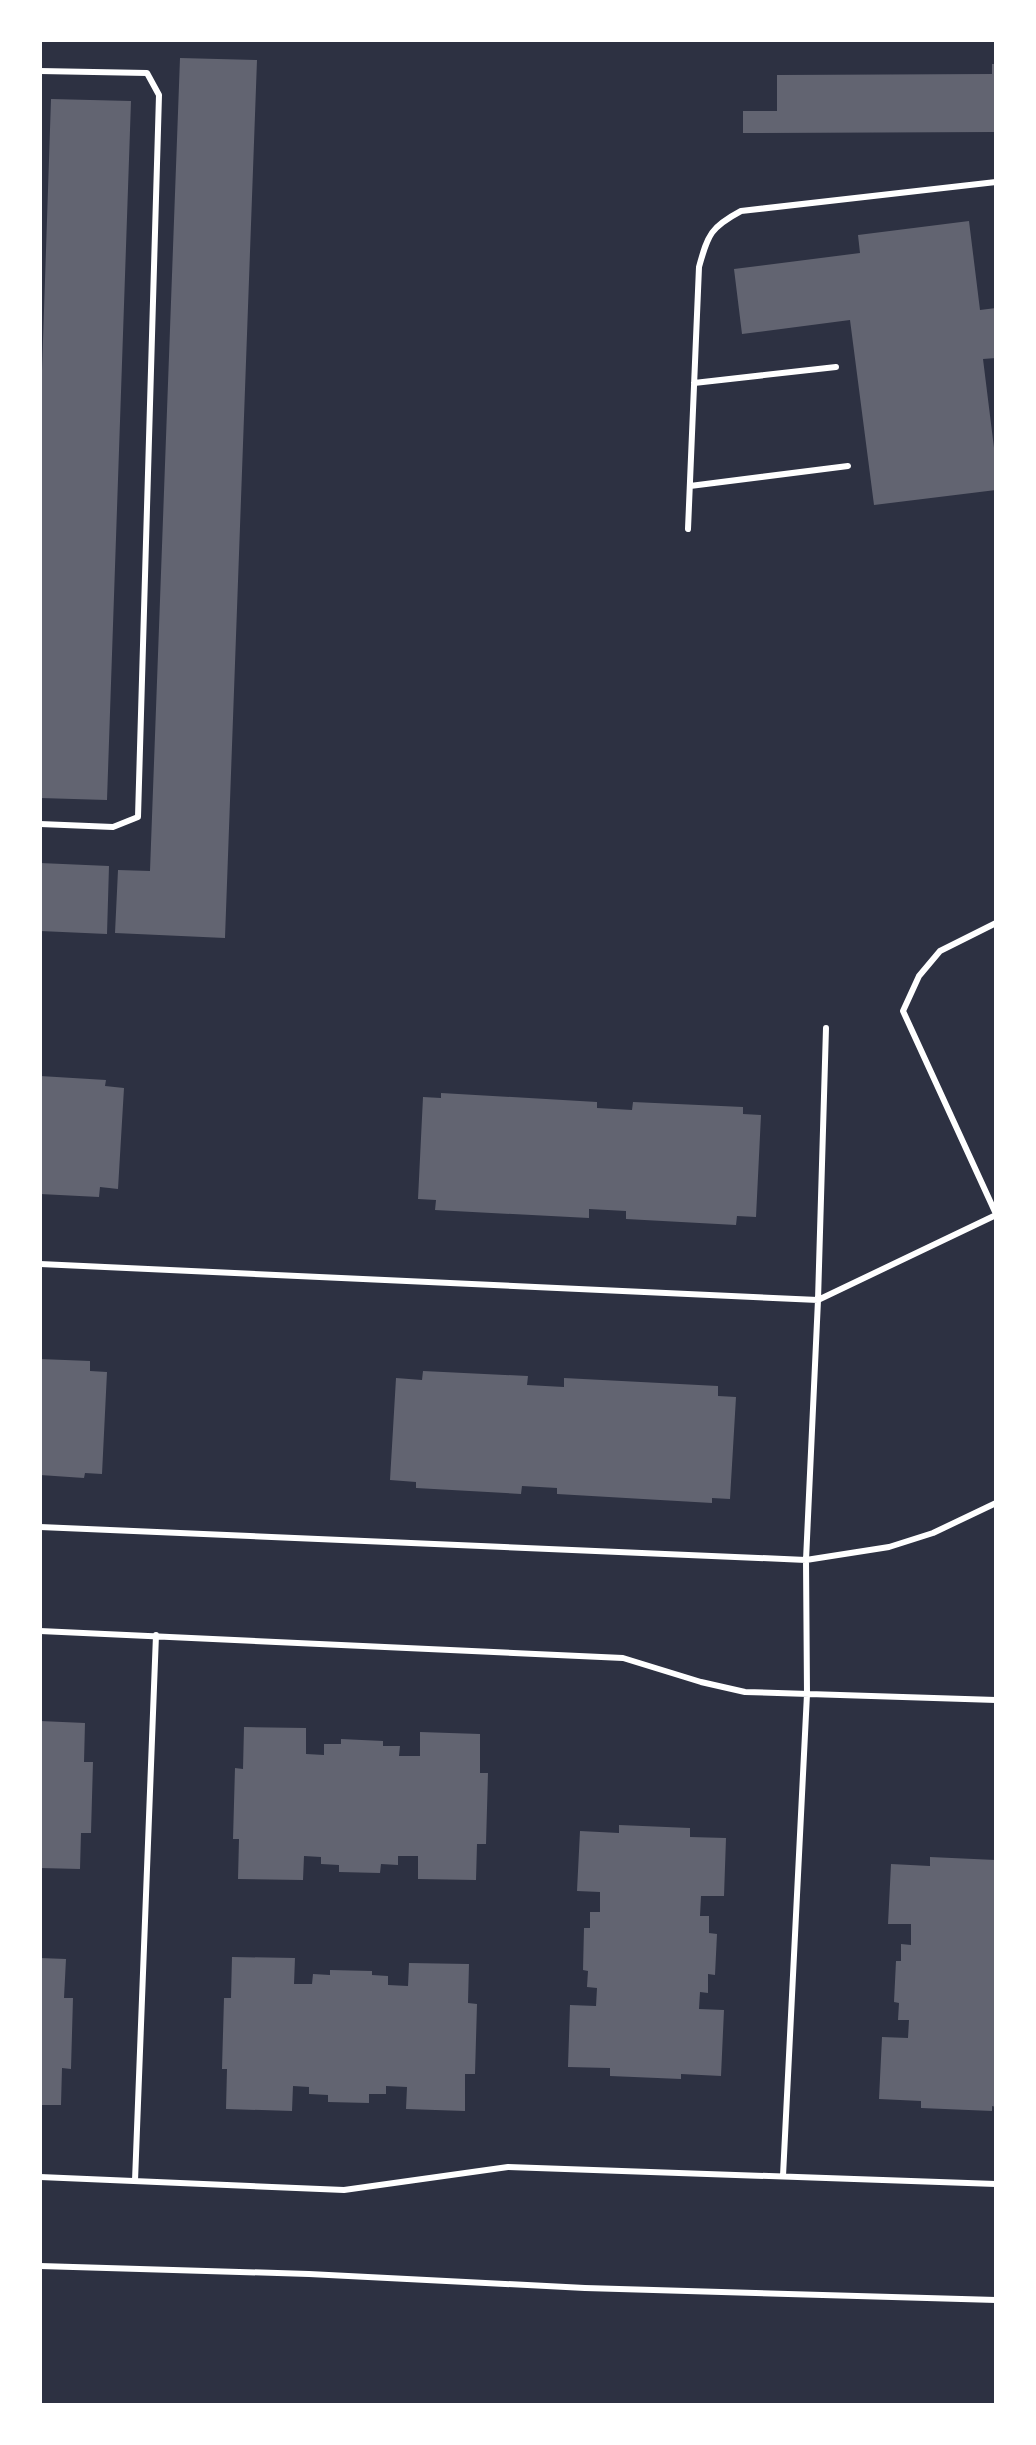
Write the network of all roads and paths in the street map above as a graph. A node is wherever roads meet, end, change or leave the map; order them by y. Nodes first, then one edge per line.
1 (40, 71) edge
2 (996, 182) edge
3 (836, 367) dead end
4 (694, 383) junction
5 (848, 466) dead end
6 (690, 486) junction
7 (688, 529) dead end
8 (40, 824) edge
9 (996, 923) edge
10 (826, 1028) dead end
11 (996, 1214) edge
12 (40, 1264) edge
13 (818, 1300) junction
14 (996, 1503) edge
15 (40, 1527) edge
16 (806, 1560) junction
17 (40, 1631) edge
18 (156, 1635) junction
19 (807, 1694) junction
20 (996, 1700) edge
21 (783, 2176) junction
22 (40, 2177) edge
23 (135, 2181) junction
24 (996, 2184) edge
25 (40, 2266) edge
26 (996, 2300) edge

1 - 8 lane
2 - 4 lane
3 - 4 lane
4 - 6 lane
5 - 6 lane
6 - 7 lane
9 - 11 lane
10 - 13 lane
11 - 13 lane
12 - 13 lane
13 - 16 lane
14 - 16 lane
15 - 16 lane
16 - 19 lane
17 - 18 lane
18 - 19 lane
18 - 23 lane
19 - 20 lane
19 - 21 lane
21 - 23 lane
21 - 24 lane
22 - 23 lane
25 - 26 lane

